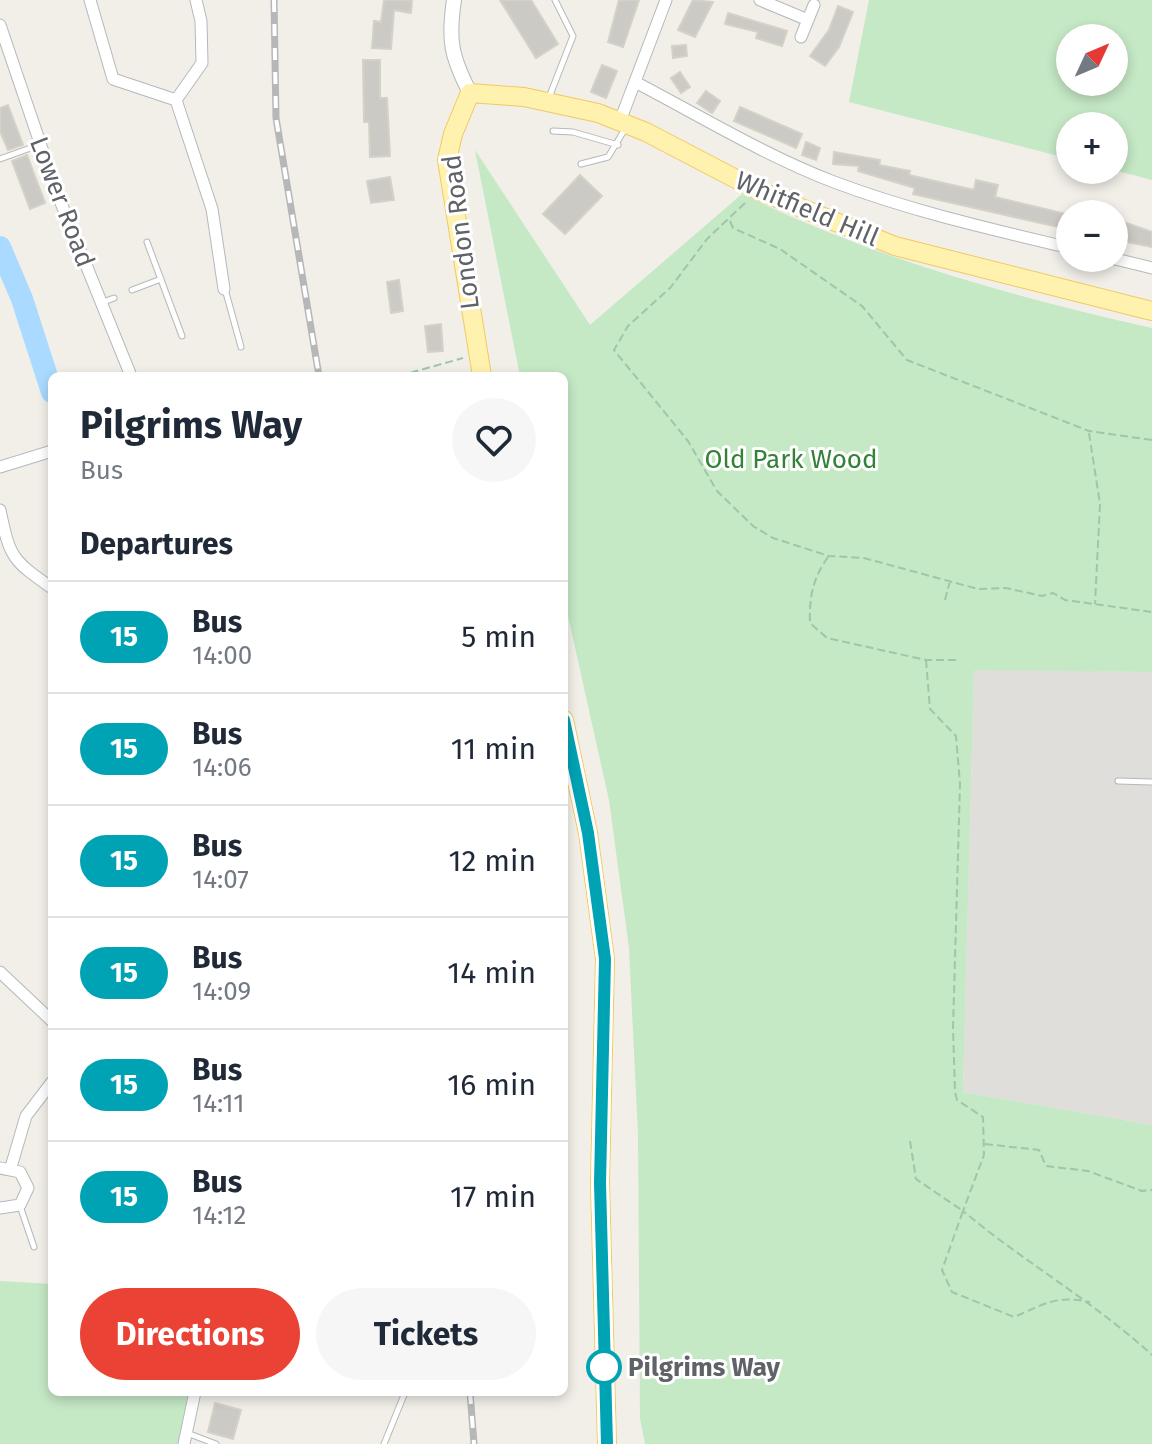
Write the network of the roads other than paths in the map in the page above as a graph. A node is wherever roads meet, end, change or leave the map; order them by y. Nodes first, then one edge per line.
1 (90, 0) edge
2 (196, 0) edge
3 (454, 0) edge
4 (555, 0) edge
5 (666, 0) edge
6 (760, 0) edge
7 (814, 5) dead end
8 (808, 20) junction
9 (0, 25) edge
10 (801, 37) dead end
11 (4, 52) edge
12 (637, 83) junction
13 (470, 93) junction
14 (176, 100) junction
15 (548, 101) junction
16 (624, 122) junction
17 (553, 131) dead end
18 (40, 145) junction
19 (618, 145) junction
20 (0, 159) edge
21 (581, 164) dead end
22 (147, 242) dead end
23 (1056, 245) edge
24 (1128, 262) edge
25 (1152, 268) edge
26 (161, 279) junction
27 (224, 289) joint
28 (132, 290) dead end
29 (114, 298) dead end
30 (101, 303) junction
31 (1152, 311) edge
32 (182, 336) dead end
33 (241, 347) dead end
34 (129, 372) edge
35 (481, 372) edge
36 (48, 452) edge
37 (0, 467) edge
38 (0, 510) edge
39 (48, 585) edge
40 (568, 739) edge
41 (1118, 781) dead end
42 (1152, 782) edge
43 (0, 972) edge
44 (48, 1017) edge
45 (48, 1087) edge
46 (6, 1168) edge
47 (20, 1205) junction
48 (0, 1208) edge
49 (34, 1247) dead end
50 (194, 1396) edge
51 (404, 1396) edge
52 (185, 1438) edge
53 (216, 1444) edge
54 (384, 1444) edge
55 (607, 1444) edge

1 - 14 street
2 - 14 street
3 - 13 street
4 - 15 lane
5 - 12 street
6 - 8 street
7 - 8 street
8 - 10 street
9 - 11 street, Lower Road
11 - 18 street, Lower Road
12 - 16 street
12 - 23 street, Whitfield Hill
13 - 15 main road, Whitfield Hill
13 - 35 main road, London Road
14 - 27 street
15 - 16 main road, Whitfield Hill
16 - 19 lane
16 - 31 main road, Whitfield Hill
17 - 19 lane
18 - 20 lane
18 - 30 street, Lower Road
19 - 21 lane
22 - 26 lane
24 - 25 street
26 - 28 lane
26 - 32 lane
27 - 33 lane
29 - 30 lane
30 - 34 street, Lower Road
36 - 37 street
38 - 39 street
40 - 55 main road
41 - 42 lane
43 - 44 street
45 - 46 street
46 - 47 street
47 - 48 street
47 - 49 lane
50 - 52 street
51 - 54 lane
52 - 53 lane

